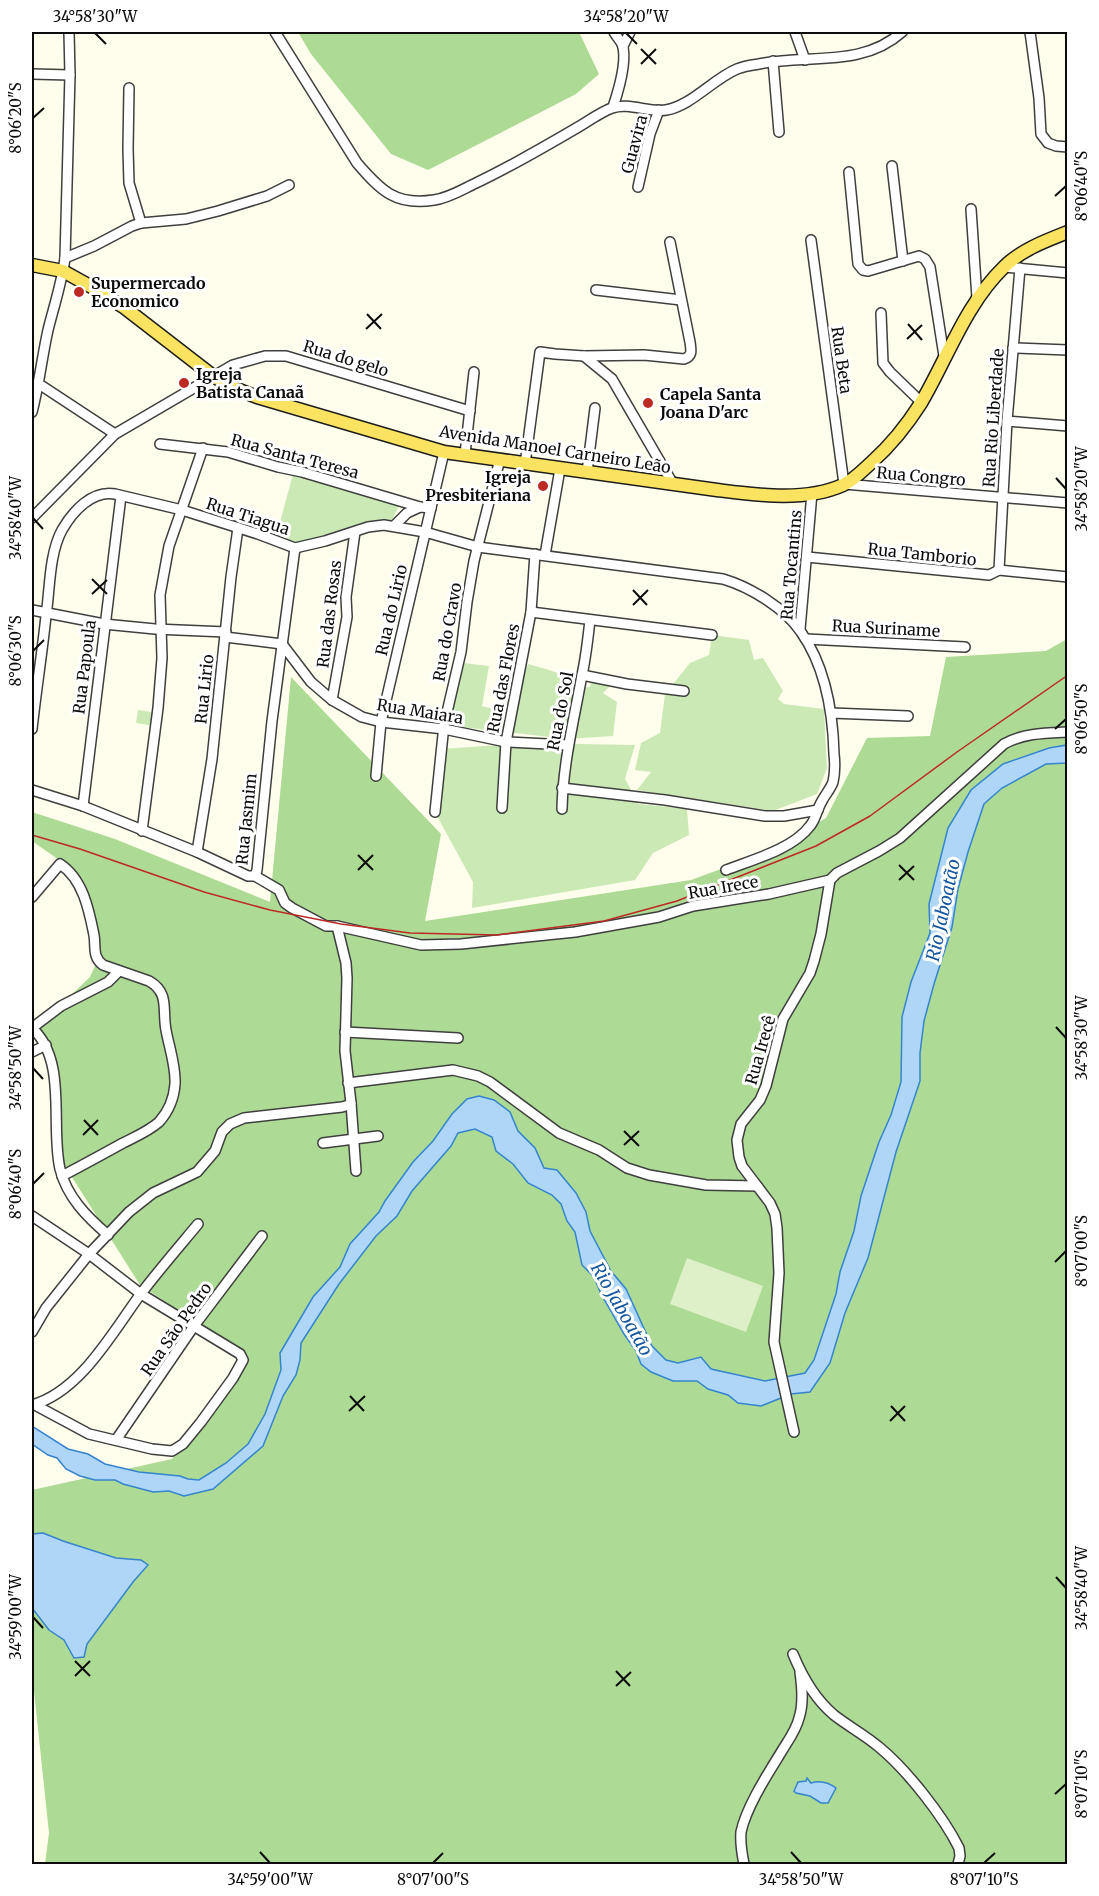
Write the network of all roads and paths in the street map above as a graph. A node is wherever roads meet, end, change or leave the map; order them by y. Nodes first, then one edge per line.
1 (69, 32) edge
2 (275, 32) edge
3 (614, 32) edge
4 (630, 32) edge
5 (795, 32) edge
6 (902, 32) edge
7 (1030, 32) edge
8 (622, 46) junction
9 (806, 60) junction
10 (773, 61) junction
11 (32, 74) edge
12 (70, 75) junction
13 (129, 88) dead end
14 (613, 107) junction
15 (659, 110) junction
16 (779, 132) dead end
17 (1068, 147) edge
18 (892, 166) dead end
19 (849, 172) dead end
20 (289, 185) dead end
21 (638, 187) dead end
22 (971, 209) dead end
23 (141, 223) junction
24 (1068, 232) edge
25 (811, 240) dead end
26 (670, 242) dead end
27 (64, 258) junction
28 (903, 261) junction
29 (32, 265) edge
30 (1004, 267) junction
31 (1020, 268) junction
32 (63, 272) junction
33 (1068, 273) edge
34 (596, 290) dead end
35 (977, 298) junction
36 (681, 300) junction
37 (881, 313) dead end
38 (1013, 348) junction
39 (1068, 350) edge
40 (584, 356) junction
41 (944, 356) junction
42 (474, 372) dead end
43 (213, 376) junction
44 (39, 384) junction
45 (921, 402) junction
46 (595, 408) dead end
47 (470, 411) junction
48 (32, 412) edge
49 (1007, 421) junction
50 (1068, 426) edge
51 (115, 434) junction
52 (160, 444) dead end
53 (202, 448) junction
54 (444, 452) junction
55 (465, 454) junction
56 (500, 459) junction
57 (525, 464) junction
58 (560, 469) junction
59 (587, 472) junction
60 (673, 484) junction
61 (844, 484) junction
62 (812, 492) junction
63 (121, 496) junction
64 (1002, 498) junction
65 (1068, 503) edge
66 (420, 507) junction
67 (431, 508) junction
68 (182, 510) junction
69 (32, 518) edge
70 (394, 526) junction
71 (238, 528) junction
72 (355, 532) junction
73 (424, 532) junction
74 (478, 547) junction
75 (296, 548) junction
76 (540, 555) junction
77 (807, 557) junction
78 (999, 570) junction
79 (1068, 577) edge
80 (32, 610) edge
81 (47, 612) junction
82 (531, 612) junction
83 (590, 620) junction
84 (104, 624) junction
85 (162, 629) junction
86 (800, 630) junction
87 (225, 635) junction
88 (712, 635) dead end
89 (806, 639) junction
90 (282, 644) junction
91 (965, 647) dead end
92 (582, 675) junction
93 (684, 691) dead end
94 (332, 700) junction
95 (831, 713) junction
96 (908, 716) dead end
97 (381, 722) junction
98 (32, 729) edge
99 (444, 729) junction
100 (1068, 732) edge
101 (506, 742) junction
102 (568, 745) junction
103 (376, 776) dead end
104 (562, 788) junction
105 (32, 790) edge
106 (83, 806) junction
107 (502, 808) dead end
108 (562, 809) dead end
109 (818, 810) junction
110 (435, 812) dead end
111 (142, 831) junction
112 (197, 852) junction
113 (726, 870) dead end
114 (255, 876) junction
115 (830, 880) junction
116 (32, 897) edge
117 (337, 926) junction
118 (119, 971) junction
119 (32, 1028) edge
120 (345, 1032) junction
121 (458, 1038) dead end
122 (46, 1045) junction
123 (32, 1052) edge
124 (348, 1083) junction
125 (351, 1103) junction
126 (378, 1136) dead end
127 (352, 1138) junction
128 (323, 1143) dead end
129 (356, 1171) dead end
130 (63, 1176) junction
131 (757, 1186) junction
132 (32, 1216) edge
133 (198, 1224) dead end
134 (108, 1235) junction
135 (262, 1236) dead end
136 (89, 1254) junction
137 (141, 1294) junction
138 (194, 1326) junction
139 (32, 1332) edge
140 (33, 1405) edge
141 (794, 1432) dead end
142 (116, 1440) junction
143 (793, 1654) dead end
144 (800, 1669) junction
145 (744, 1864) edge
146 (958, 1864) edge

1 - 12 street
2 - 14 street
3 - 8 street
4 - 8 street
5 - 9 street
6 - 9 street
7 - 17 street
8 - 14 street
9 - 10 street
10 - 15 street
10 - 16 street
11 - 12 street
12 - 27 street
13 - 23 street
14 - 15 street
15 - 21 street, Guavira
18 - 28 street
19 - 28 street
20 - 23 street
22 - 35 street
23 - 27 street
24 - 30 main road, Avenida Manoel Carneiro Leão
25 - 61 street, Rua Beta
26 - 36 street
27 - 32 street
28 - 41 street
29 - 32 main road, Avenida Manoel Carneiro Leão
30 - 31 street
30 - 35 main road, Avenida Manoel Carneiro Leão
31 - 33 street
31 - 38 street, Rua Rio Liberdade
32 - 43 main road, Avenida Manoel Carneiro Leão
32 - 44 street
34 - 36 street
35 - 41 main road, Avenida Manoel Carneiro Leão
36 - 40 street
37 - 45 street
38 - 39 street
38 - 49 street, Rua Rio Liberdade
40 - 57 street
40 - 60 street
41 - 45 main road, Avenida Manoel Carneiro Leão
42 - 47 street
43 - 47 street, Rua do gelo
43 - 51 street, Rua do gelo
43 - 54 main road, Avenida Manoel Carneiro Leão
44 - 48 street
44 - 51 street
45 - 61 main road, Avenida Manoel Carneiro Leão
46 - 59 street
47 - 55 street
49 - 50 street
49 - 64 street, Rua Rio Liberdade
51 - 69 street, Rua do gelo
52 - 53 street, Rua Santa Teresa
53 - 66 street, Rua Santa Teresa
53 - 68 street
54 - 55 main road, Avenida Manoel Carneiro Leão
54 - 67 street, Rua do Lirio
55 - 56 main road, Avenida Manoel Carneiro Leão
56 - 57 main road, Avenida Manoel Carneiro Leão
56 - 74 street, Rua do Cravo
57 - 58 main road, Avenida Manoel Carneiro Leão
58 - 59 main road, Avenida Manoel Carneiro Leão
58 - 76 street, Rua das Flores
59 - 60 main road, Avenida Manoel Carneiro Leão
60 - 62 main road, Avenida Manoel Carneiro Leão
61 - 62 main road, Avenida Manoel Carneiro Leão
61 - 64 street, Rua Congro
62 - 77 street, Rua Tocantins
63 - 68 street, Rua Tiagua
63 - 81 street, Rua Tiagua
63 - 84 street, Rua Papoula
64 - 65 street, Rua Congro
64 - 78 street, Rua Rio Liberdade
66 - 67 street
66 - 70 street
67 - 73 street, Rua do Lirio
68 - 71 street, Rua Tiagua
68 - 85 street
70 - 72 street, Rua Tiagua
70 - 73 street, Rua Tiagua
71 - 75 street, Rua Tiagua
71 - 87 street, Rua Lirio
72 - 75 street, Rua Tiagua
72 - 94 street, Rua das Rosas
73 - 74 street, Rua Tiagua
73 - 97 street, Rua do Lirio
74 - 76 street, Rua Tiagua
74 - 99 street, Rua do Cravo
75 - 90 street, Rua Jasmim
76 - 82 street, Rua das Flores
76 - 86 street, Rua Tiagua
77 - 78 street, Rua Tamborio
77 - 86 street, Rua Tocantins
78 - 79 street, Rua Tamborio
80 - 81 street
81 - 84 street
81 - 98 street, Rua Tiagua
82 - 83 street
82 - 101 street, Rua das Flores
83 - 88 street
83 - 92 street, Rua do Sol
84 - 85 street
84 - 106 street, Rua Papoula
85 - 87 street
85 - 111 street
86 - 89 street, Rua Tocantins
87 - 90 street
87 - 112 street, Rua Lirio
89 - 91 street, Rua Suriname
89 - 95 street, Rua Tocantins
90 - 94 street, Rua Maiara
90 - 114 street, Rua Jasmim
92 - 93 street
92 - 102 street, Rua do Sol
94 - 97 street, Rua Maiara
95 - 96 street
95 - 109 street, Rua Tocantins
97 - 99 street, Rua Maiara
97 - 103 street, Rua do Lirio
99 - 101 street, Rua Maiara
99 - 110 street, Rua do Cravo
100 - 115 street, Rua Irece
101 - 102 street, Rua Maiara
101 - 107 street, Rua das Flores
102 - 104 street, Rua do Sol
104 - 108 street, Rua do Sol
104 - 109 street
105 - 106 street, Rua Jasmim
106 - 111 street, Rua Jasmim
109 - 113 street, Rua Tocantins
111 - 112 street, Rua Jasmim
112 - 114 street, Rua Jasmim
114 - 117 street, Rua Irece
115 - 117 street, Rua Irece
115 - 131 street, Rua Irecê
116 - 118 street
117 - 120 street
118 - 119 street
118 - 130 street
119 - 122 street
120 - 121 street
120 - 124 street
122 - 123 street
122 - 130 street
124 - 125 street
124 - 131 street
125 - 127 street
125 - 134 street
126 - 127 street
127 - 128 street
127 - 129 street
130 - 134 street
131 - 141 street, Rua Irecê
132 - 136 street
133 - 137 street
134 - 136 street
135 - 138 street, Rua São Pedro
136 - 137 street
136 - 139 street
137 - 138 street
137 - 140 street
138 - 142 street, Rua São Pedro
138 - 142 street
140 - 142 street
143 - 144 street
144 - 145 street
144 - 146 street

